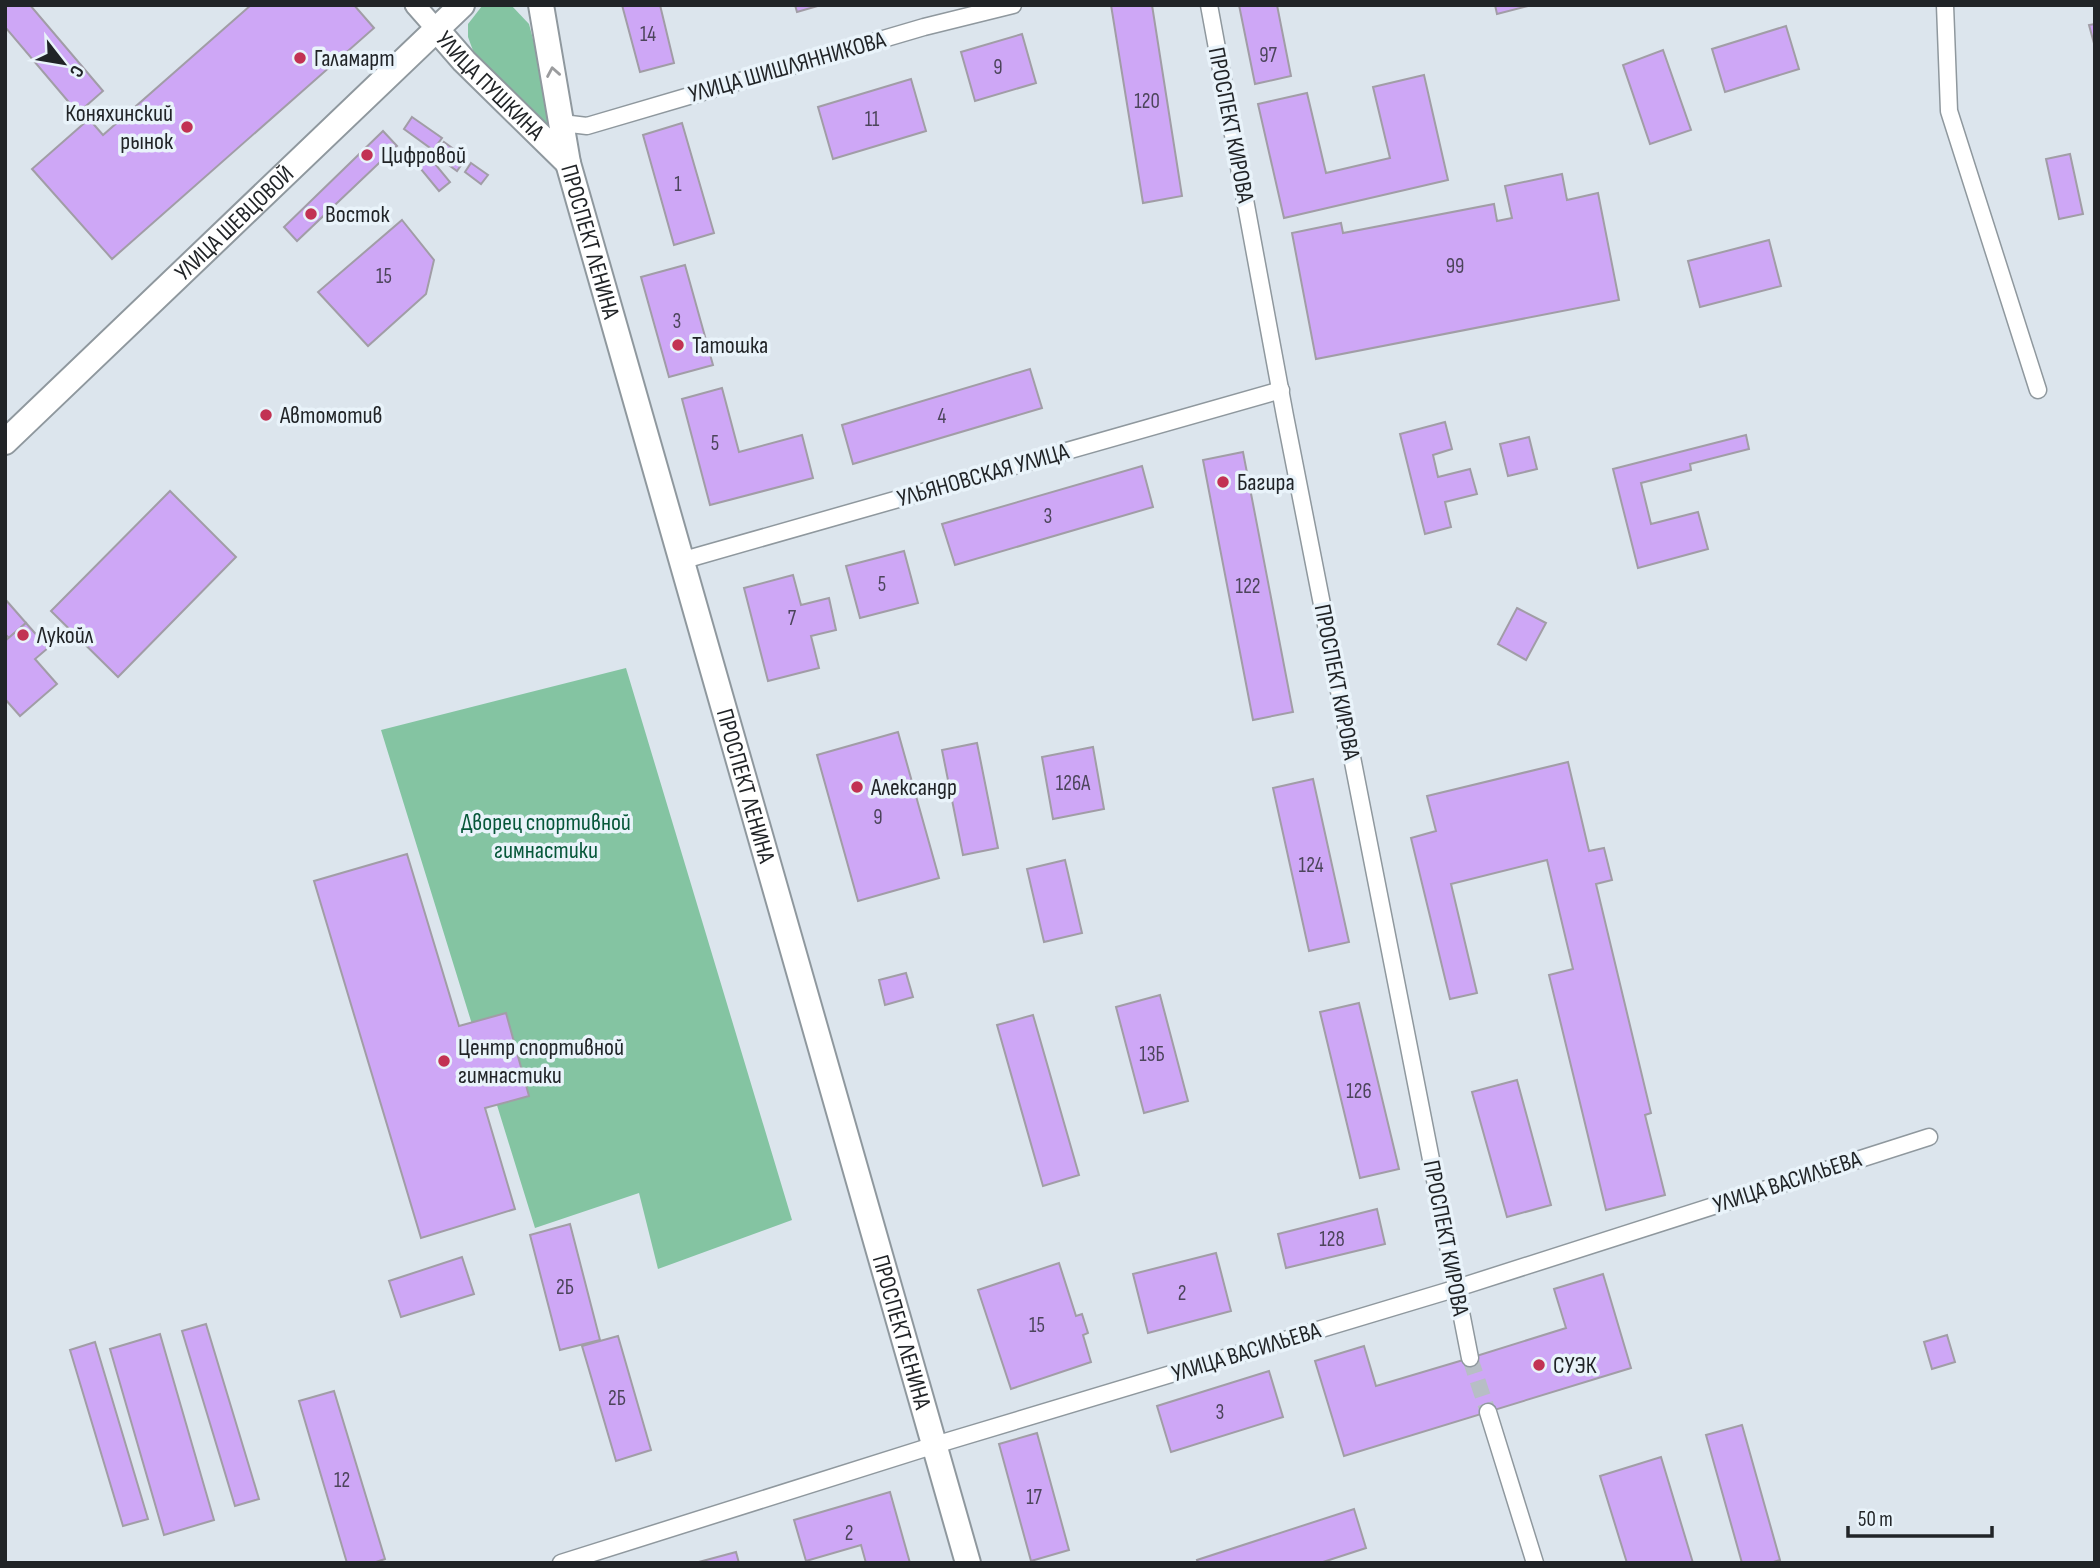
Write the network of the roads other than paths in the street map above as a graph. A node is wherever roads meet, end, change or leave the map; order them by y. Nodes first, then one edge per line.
1 (415, 5) edge
2 (462, 5) edge
3 (541, 5) edge
4 (1013, 5) edge
5 (1209, 5) edge
6 (1945, 5) edge
7 (437, 30) junction
8 (562, 123) junction
9 (568, 163) junction
10 (1281, 390) junction
11 (2038, 390) dead end
12 (5, 442) edge
13 (684, 560) junction
14 (1929, 1137) dead end
15 (1454, 1289) junction
16 (1470, 1358) tunnel mouth
17 (1488, 1412) tunnel mouth
18 (935, 1445) junction
19 (561, 1563) edge
20 (968, 1563) edge
21 (1535, 1563) edge

1 - 7 street, УЛИЦА ПУШКИНА
2 - 7 main road, УЛИЦА ШЕВЦОВОЙ
8 -> 3 main road, ПРОСПЕКТ ЛЕНИНА
4 - 8 street, УЛИЦА ШИШЛЯННИКОВА
5 - 10 street, ПРОСПЕКТ КИРОВА
6 - 11 street
7 - 9 main road, УЛИЦА ПУШКИНА
7 - 12 main road, УЛИЦА ШЕВЦОВОЙ
8 - 9 main road, ПРОСПЕКТ ЛЕНИНА
9 - 13 main road, ПРОСПЕКТ ЛЕНИНА
10 - 13 street, УЛЬЯНОВСКАЯ УЛИЦА
10 - 15 street, ПРОСПЕКТ КИРОВА
13 - 18 main road, ПРОСПЕКТ ЛЕНИНА
14 - 15 street, УЛИЦА ВАСИЛЬЕВА
15 - 16 street, ПРОСПЕКТ КИРОВА
15 - 18 street, УЛИЦА ВАСИЛЬЕВА
17 - 21 street
18 - 19 street, УЛИЦА ВАСИЛЬЕВА
18 - 20 main road, ПРОСПЕКТ ЛЕНИНА

